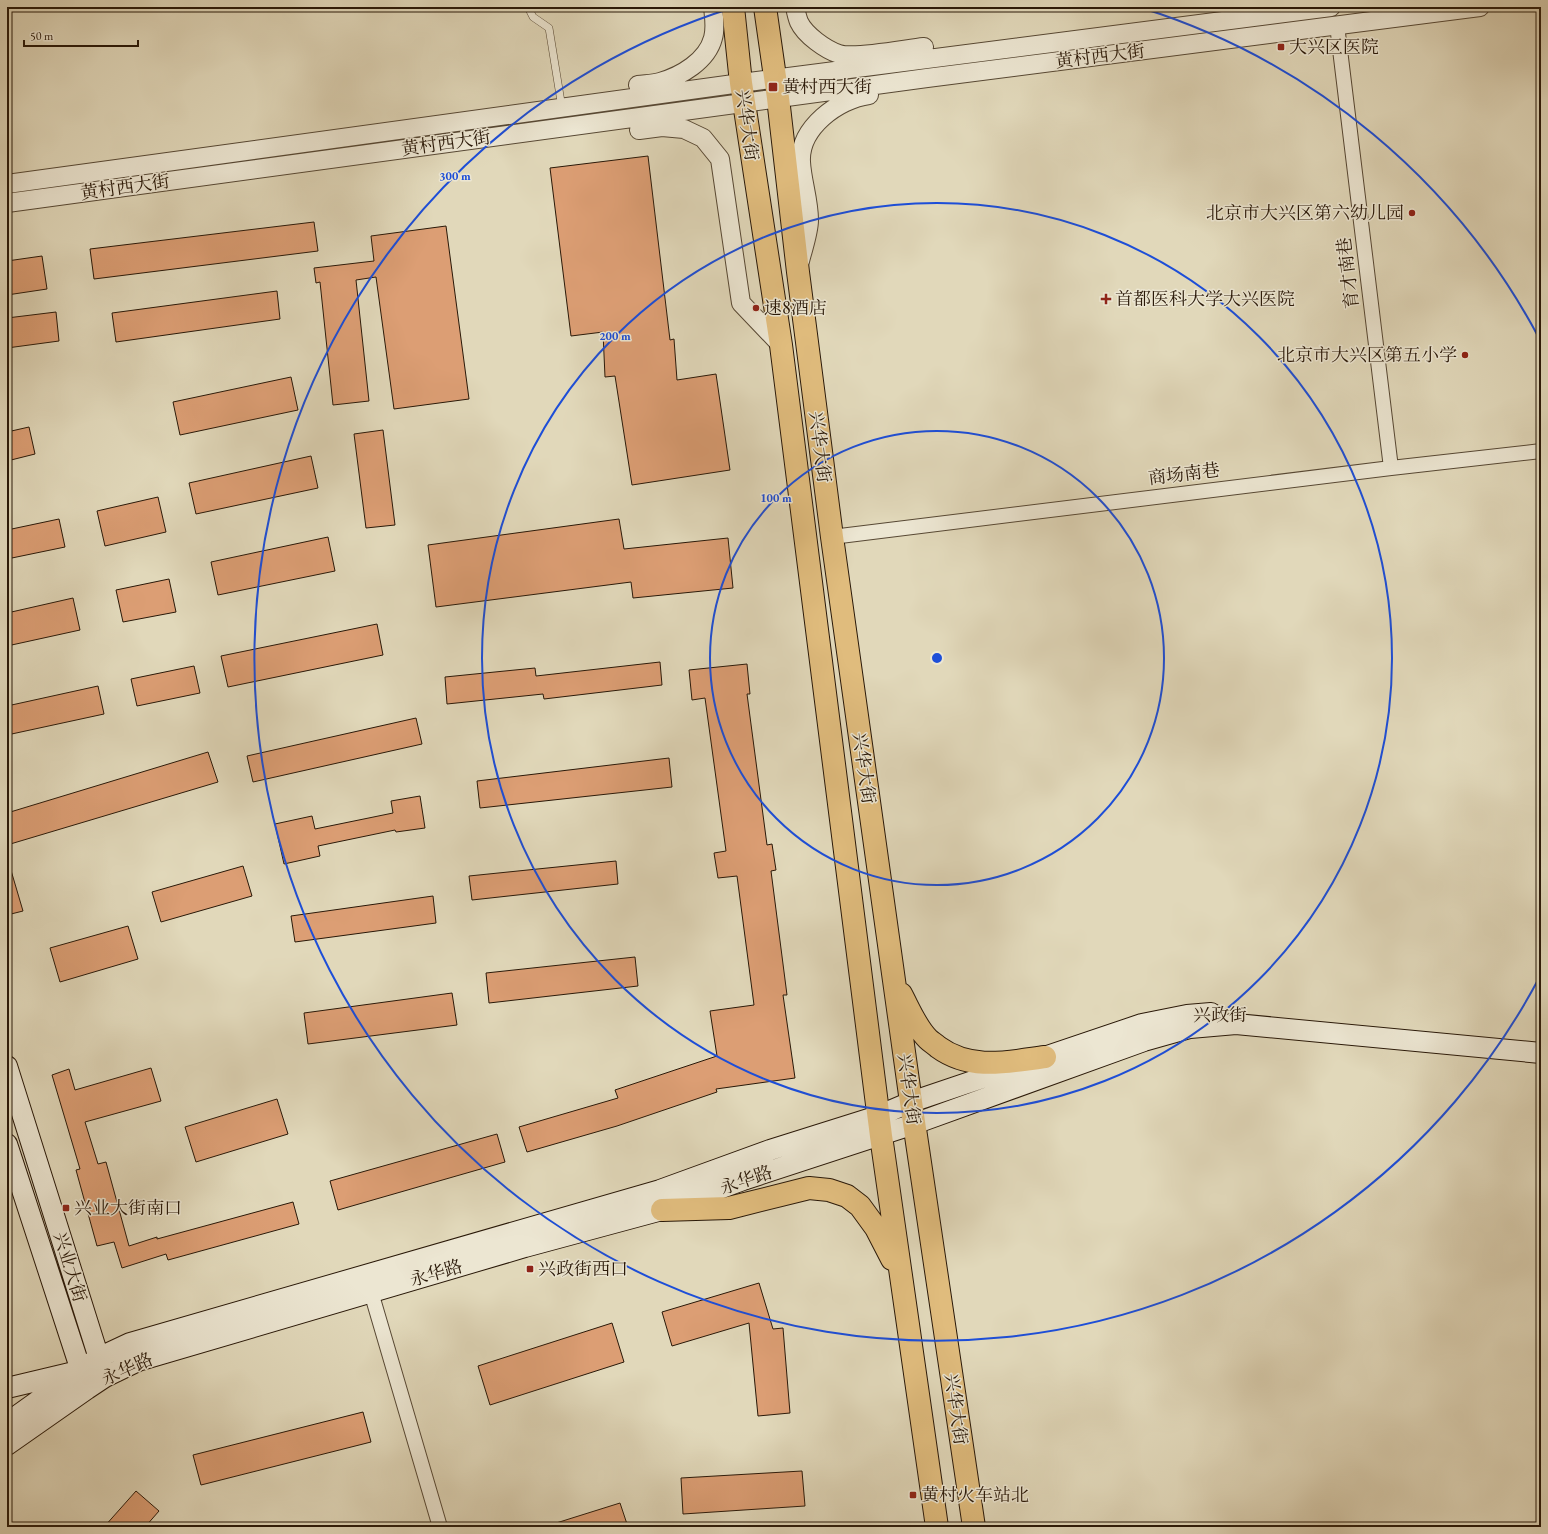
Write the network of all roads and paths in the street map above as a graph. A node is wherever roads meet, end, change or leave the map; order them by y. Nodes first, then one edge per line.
1 (528, 7) edge
2 (713, 7) edge
3 (733, 7) edge
4 (765, 7) edge
5 (795, 7) edge
6 (1330, 7) edge
7 (1480, 7) edge
8 (1337, 26) junction
9 (968, 54) junction
10 (927, 78) junction
11 (777, 88) junction
12 (742, 93) junction
13 (591, 104) junction
14 (562, 108) junction
15 (579, 125) junction
16 (7, 184) edge
17 (7, 203) edge
18 (798, 272) junction
19 (781, 345) junction
20 (1541, 451) edge
21 (1391, 468) junction
22 (832, 537) junction
23 (894, 983) junction
24 (1541, 1044) edge
25 (1541, 1053) edge
26 (1045, 1056) junction
27 (7, 1066) edge
28 (910, 1102) junction
29 (914, 1124) junction
30 (880, 1126) junction
31 (7, 1144) edge
32 (662, 1210) junction
33 (371, 1292) junction
34 (903, 1298) junction
35 (98, 1358) junction
36 (105, 1377) junction
37 (83, 1380) junction
38 (7, 1388) edge
39 (7, 1423) edge
40 (7, 1445) edge
41 (440, 1527) edge
42 (937, 1527) edge
43 (974, 1527) edge

1 - 14 lane
2 - 13 street
3 - 12 main road, 兴华大街
4 - 11 main road, 兴华大街
5 - 9 street
6 - 9 street, 黄村西大街
7 - 8 street, 黄村西大街
8 - 10 street, 黄村西大街
8 - 21 street, 育才南巷
9 - 11 street, 黄村西大街
10 - 11 street, 黄村西大街
10 - 18 street
11 - 12 street, 黄村西大街
11 - 18 main road, 兴华大街
12 - 13 street, 黄村西大街
12 - 15 street, 黄村西大街
12 - 19 main road, 兴华大街
13 - 14 street, 黄村西大街
14 - 16 street, 黄村西大街
15 - 17 street, 黄村西大街
15 - 19 street
18 - 22 main road, 兴华大街
19 - 30 main road, 兴华大街
20 - 21 street, 商场南巷
21 - 22 street, 商场南巷
22 - 23 main road, 兴华大街
23 - 26 main road
23 - 28 main road, 兴华大街
24 - 26 main road, 兴政街
25 - 29 main road, 兴政街
26 - 28 main road, 兴政街
27 - 35 main road, 兴业大街
28 - 29 main road, 兴华大街
28 - 30 main road, 兴政街
29 - 30 main road, 兴政街
29 - 43 main road, 兴华大街
30 - 32 main road, 永华路
30 - 34 main road, 兴华大街
30 - 35 main road, 永华路
31 - 37 main road, 兴业大街
32 - 33 main road, 永华路
32 - 34 main road
33 - 36 main road, 永华路
33 - 41 street
34 - 42 main road, 兴华大街
35 - 36 main road, 兴业大街
35 - 37 main road, 永华路
36 - 37 main road, 永华路
37 - 38 main road
37 - 39 main road, 永华路
37 - 40 main road, 永华路

